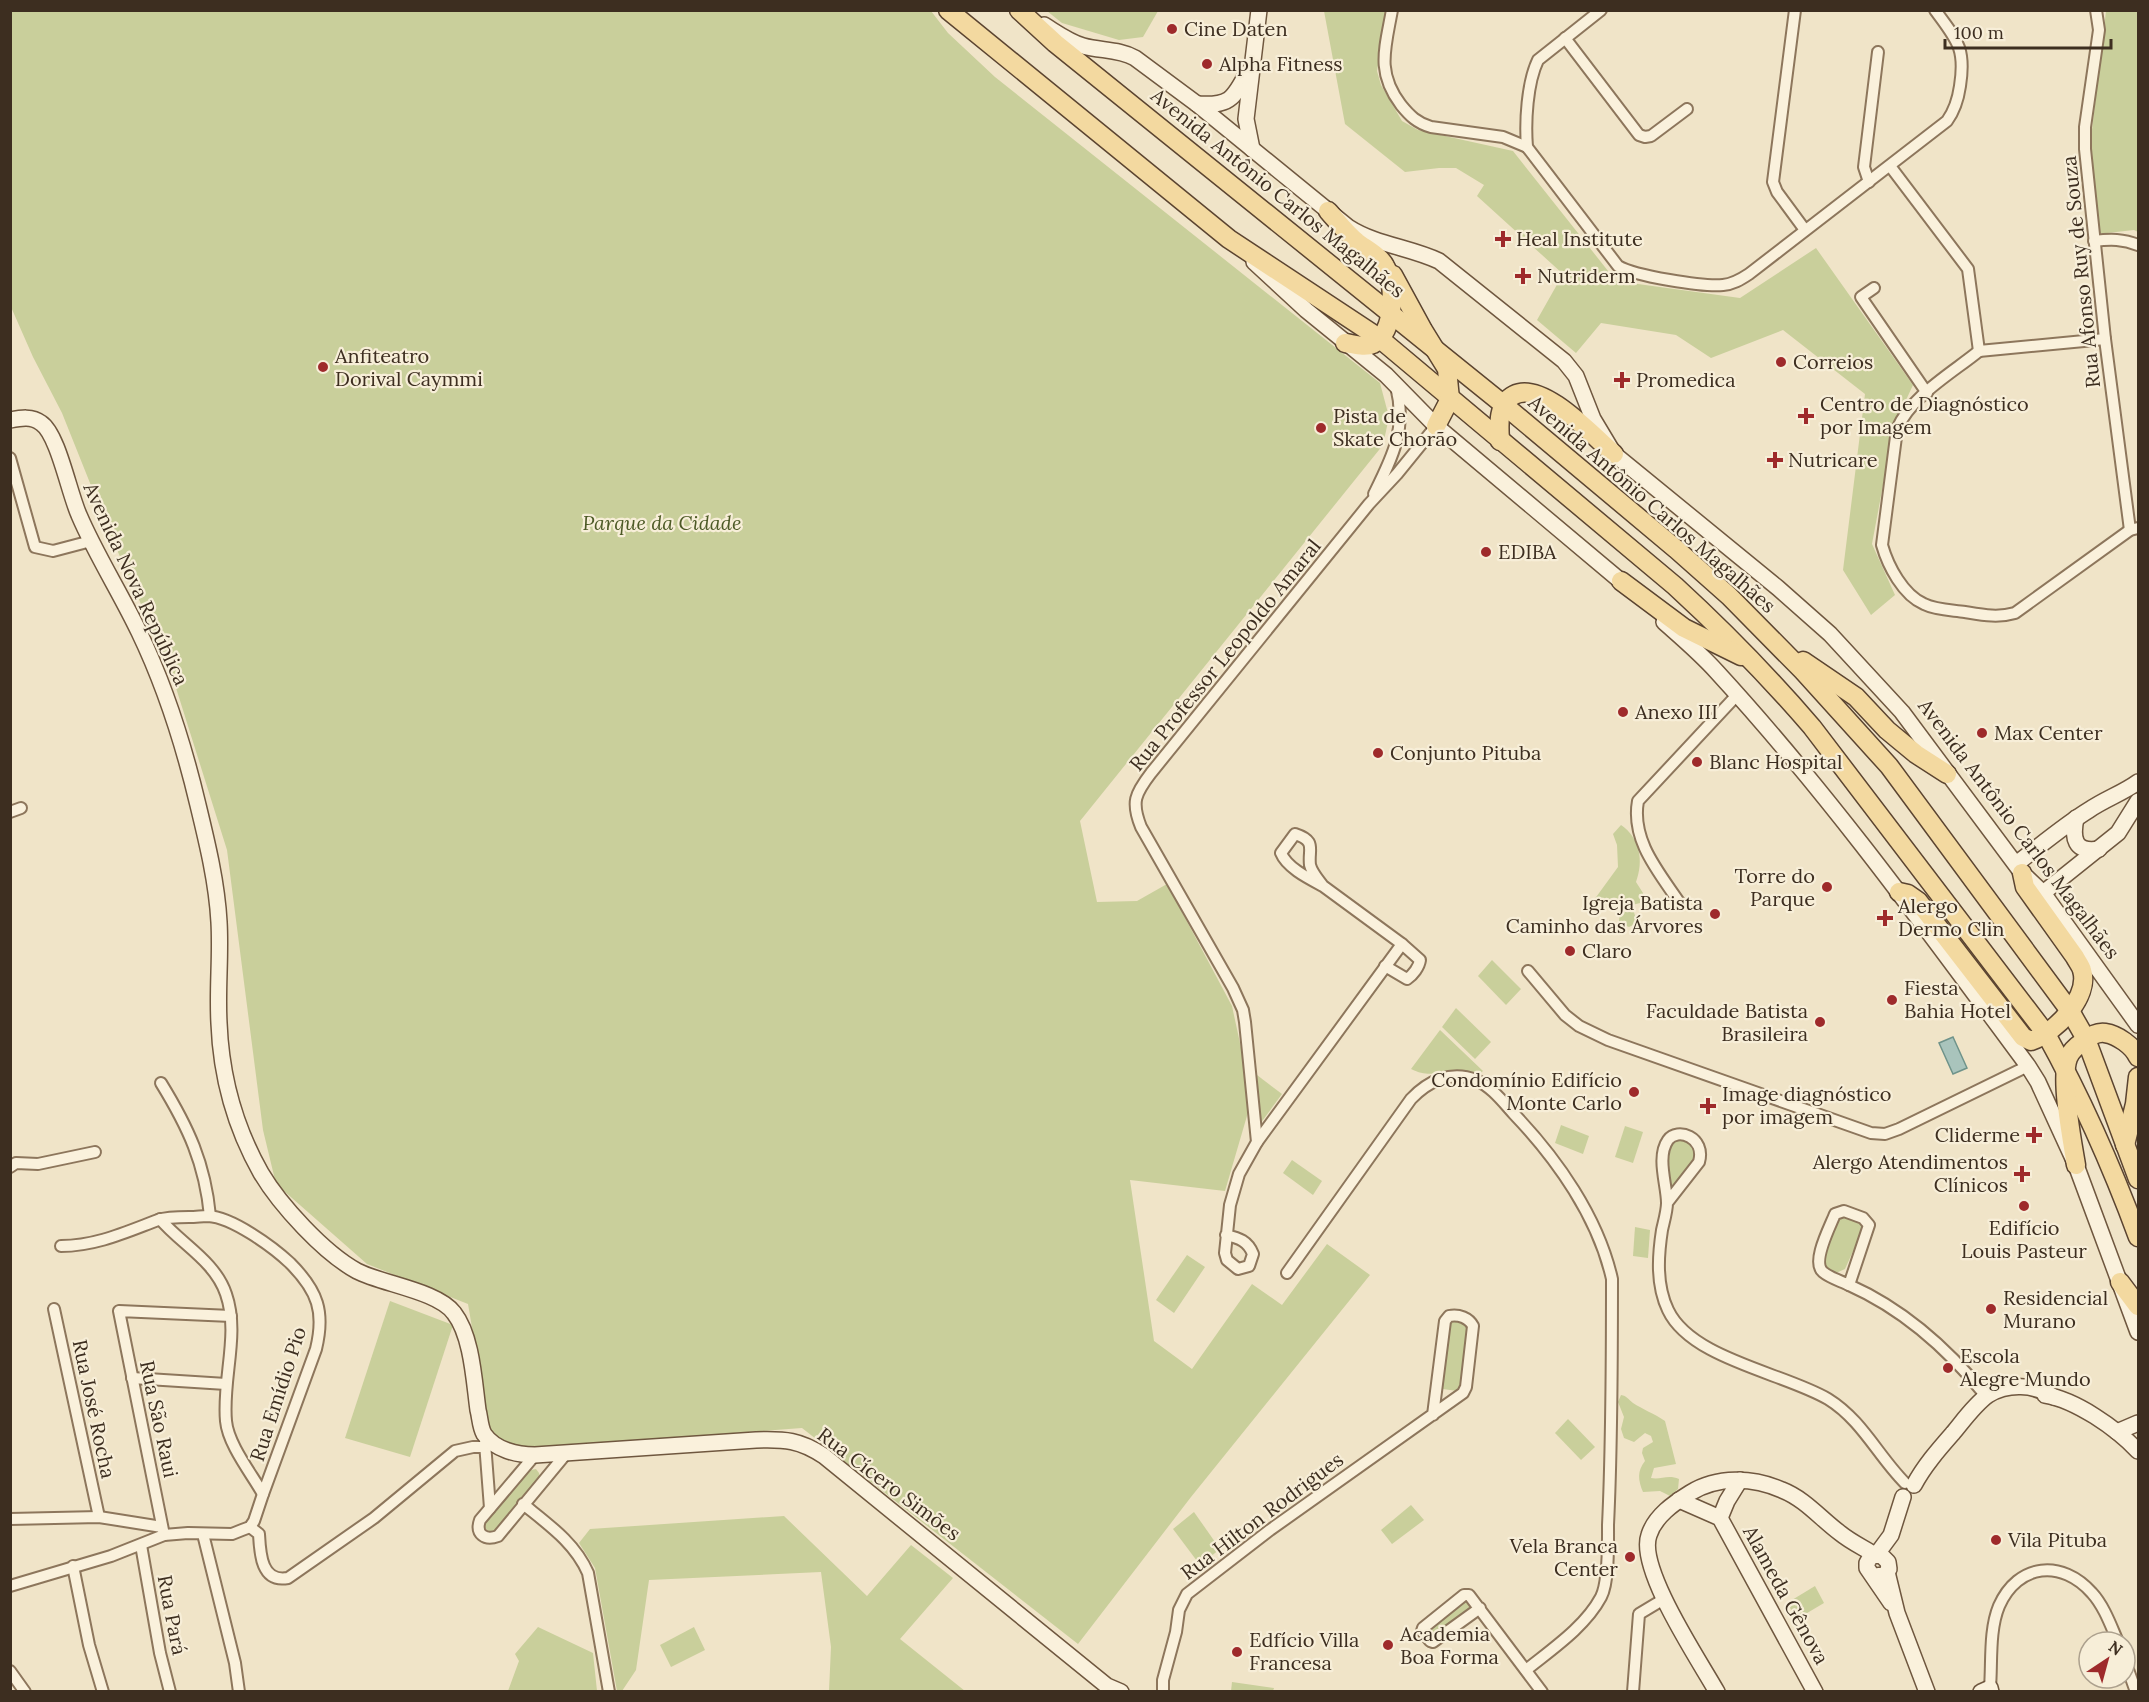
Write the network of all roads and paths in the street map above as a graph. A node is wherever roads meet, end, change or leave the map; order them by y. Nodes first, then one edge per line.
1 (948, 10) edge
2 (1019, 10) edge
3 (1024, 10) edge
4 (1259, 10) edge
5 (1392, 10) edge
6 (1601, 10) edge
7 (1795, 10) edge
8 (1935, 10) edge
9 (2096, 10) edge
10 (1565, 38) junction
11 (1878, 52) dead end
12 (1251, 65) junction
13 (1197, 104) junction
14 (1687, 109) dead end
15 (1525, 126) junction
16 (1503, 137) junction
17 (1527, 147) junction
18 (1252, 149) junction
19 (1890, 166) junction
20 (1869, 182) junction
21 (1328, 211) junction
22 (1805, 230) junction
23 (1229, 240) junction
24 (2094, 241) junction
25 (2139, 245) edge
26 (1384, 264) junction
27 (1874, 288) dead end
28 (1390, 314) junction
29 (1379, 338) junction
30 (2105, 339) junction
31 (1345, 343) junction
32 (1434, 348) junction
33 (1979, 351) junction
34 (1396, 386) junction
35 (1927, 393) junction
36 (1450, 399) junction
37 (1504, 405) junction
38 (10, 420) edge
39 (1436, 426) junction
40 (1500, 441) junction
41 (1614, 454) junction
42 (10, 458) edge
43 (1369, 504) junction
44 (2134, 529) edge
45 (91, 541) junction
46 (1621, 581) junction
47 (1772, 639) junction
48 (1771, 680) junction
49 (1737, 695) junction
50 (1947, 774) junction
51 (2139, 782) edge
52 (2139, 801) edge
53 (2076, 818) junction
54 (2098, 849) junction
55 (2019, 868) junction
56 (1323, 886) junction
57 (1899, 892) junction
58 (2043, 893) junction
59 (1678, 902) dead end
60 (1402, 944) junction
61 (1385, 966) junction
62 (1528, 971) dead end
63 (2070, 1011) junction
64 (2139, 1025) edge
65 (2046, 1034) junction
66 (2086, 1039) junction
67 (2139, 1057) edge
68 (2028, 1066) junction
69 (2066, 1070) junction
70 (2139, 1077) edge
71 (161, 1083) dead end
72 (1257, 1142) junction
73 (2125, 1145) junction
74 (95, 1152) dead end
75 (2076, 1165) junction
76 (10, 1167) edge
77 (2139, 1179) edge
78 (1667, 1203) junction
79 (210, 1216) junction
80 (160, 1219) junction
81 (1226, 1235) dead end
82 (2139, 1237) edge
83 (62, 1246) dead end
84 (1287, 1273) dead end
85 (2120, 1282) junction
86 (1849, 1285) junction
87 (2139, 1306) edge
88 (54, 1309) dead end
89 (231, 1316) junction
90 (2139, 1332) edge
91 (132, 1378) junction
92 (226, 1383) junction
93 (1991, 1394) junction
94 (1432, 1415) junction
95 (2139, 1423) edge
96 (2117, 1432) junction
97 (485, 1440) junction
98 (2139, 1451) edge
99 (534, 1455) junction
100 (565, 1455) junction
101 (1740, 1480) junction
102 (1906, 1487) junction
103 (263, 1494) junction
104 (1679, 1500) junction
105 (524, 1504) junction
106 (490, 1508) junction
107 (99, 1517) junction
108 (1720, 1518) junction
109 (10, 1519) edge
110 (250, 1527) junction
111 (163, 1531) junction
112 (203, 1534) junction
113 (1841, 1534) junction
114 (1891, 1535) junction
115 (141, 1545) junction
116 (1876, 1555) junction
117 (73, 1566) junction
118 (1879, 1570) junction
119 (10, 1586) edge
120 (1664, 1599) junction
121 (1480, 1608) junction
122 (2113, 1630) edge
123 (1526, 1670) junction
124 (10, 1671) edge
125 (1163, 1686) edge
126 (1112, 1690) edge
127 (1988, 1690) edge
128 (1927, 1691) edge
129 (25, 1692) edge
130 (103, 1692) edge
131 (170, 1692) edge
132 (239, 1692) edge
133 (609, 1692) edge
134 (1154, 1692) edge
135 (1542, 1692) edge
136 (1632, 1692) edge
137 (1717, 1692) edge
138 (1815, 1692) edge

1 - 23 main road
2 - 28 main road, Avenida Antônio Carlos Magalhães
3 - 13 street, Avenida Antônio Carlos Magalhães
4 - 12 street
5 - 16 street
6 - 10 street
7 - 22 street
8 - 19 street
9 - 24 street, Rua Afonso Ruy de Souza
10 - 14 street
10 - 15 street
11 - 20 street
12 - 13 street
12 - 18 street
13 - 18 street, Avenida Antônio Carlos Magalhães
15 - 16 street
15 - 17 street
16 - 17 street
17 - 22 street
18 - 21 street, Avenida Antônio Carlos Magalhães
19 - 20 street
19 - 33 street
20 - 22 street
21 - 26 main road
21 - 41 street, Avenida Antônio Carlos Magalhães
23 - 29 main road
23 - 31 street
24 - 25 street
24 - 30 street, Rua Afonso Ruy de Souza
26 - 28 main road
26 - 32 main road
27 - 35 street
28 - 29 main road
28 - 32 main road, Avenida Antônio Carlos Magalhães
29 - 31 main road
29 - 36 main road
30 - 33 street
30 - 44 street, Rua Afonso Ruy de Souza
31 - 34 street
32 - 36 main road
32 - 37 main road, Avenida Antônio Carlos Magalhães
33 - 35 street
34 - 39 street
34 - 43 street, Rua Professor Leopoldo Amaral
35 - 44 street
36 - 39 main road
36 - 40 main road
37 - 40 main road
37 - 41 main road
37 - 47 main road, Avenida Antônio Carlos Magalhães
38 - 45 street, Avenida Nova República
39 - 43 street, Rua Professor Leopoldo Amaral
39 - 46 street
40 - 48 main road
41 - 50 street, Avenida Antônio Carlos Magalhães
42 - 45 street
43 - 72 street, Rua Professor Leopoldo Amaral
45 - 97 street, Avenida Nova República
46 - 48 main road
46 - 49 street
47 - 50 main road
47 - 63 main road, Avenida Antônio Carlos Magalhães
48 - 65 main road
49 - 57 street
49 - 59 street
50 - 55 street, Avenida Antônio Carlos Magalhães
51 - 53 street
52 - 54 street
53 - 54 street
53 - 55 street
54 - 58 street
55 - 58 street, Avenida Antônio Carlos Magalhães
55 - 63 main road
56 - 56 street
56 - 60 street
57 - 65 main road
57 - 68 street
58 - 64 street, Avenida Antônio Carlos Magalhães
60 - 61 street
60 - 61 street
61 - 72 street
62 - 68 street
63 - 65 main road
63 - 66 main road, Avenida Antônio Carlos Magalhães
65 - 69 main road
66 - 67 main road
66 - 69 main road
66 - 73 main road, Avenida Antônio Carlos Magalhães
68 - 75 street
69 - 75 main road
69 - 82 main road
70 - 73 main road
71 - 79 street
72 - 81 street
73 - 77 main road, Avenida Antônio Carlos Magalhães
74 - 76 street
75 - 85 street
78 - 78 street
78 - 102 street
79 - 80 street
79 - 103 street, Rua Emídio Pio
80 - 83 street
80 - 89 street
84 - 123 street
85 - 87 main road
85 - 90 street
86 - 86 street
86 - 93 street
88 - 107 street, Rua José Rocha
89 - 91 street, Rua São Raui
89 - 92 street
91 - 92 street
91 - 111 street, Rua São Raui
92 - 103 street
93 - 96 street
93 - 102 street
94 - 94 street, Rua Hilton Rodrigues
94 - 125 street, Rua Hilton Rodrigues
95 - 96 street
96 - 98 street
97 - 99 street
97 - 106 street
97 - 110 street
99 - 100 street, Rua Cícero Simões
99 - 106 street
100 - 105 street
100 - 126 street, Rua Cícero Simões
101 - 104 street
101 - 108 street, Alameda Gênova
101 - 113 street
102 - 114 street
103 - 110 street, Rua Emídio Pio
104 - 108 street, Alameda Gênova
104 - 120 street
105 - 106 street
105 - 133 street
107 - 109 street
107 - 111 street
108 - 138 street, Alameda Gênova
110 - 112 street
111 - 112 street
111 - 115 street
112 - 132 street
113 - 116 street
113 - 118 street
114 - 116 street
114 - 118 street
115 - 117 street
115 - 131 street, Rua Pará
116 - 118 street
117 - 119 street
117 - 130 street
118 - 128 street
120 - 136 street
120 - 137 street
121 - 121 street
121 - 123 street
122 - 127 street
123 - 135 street
124 - 129 street
125 - 134 street, Rua Hilton Rodrigues

